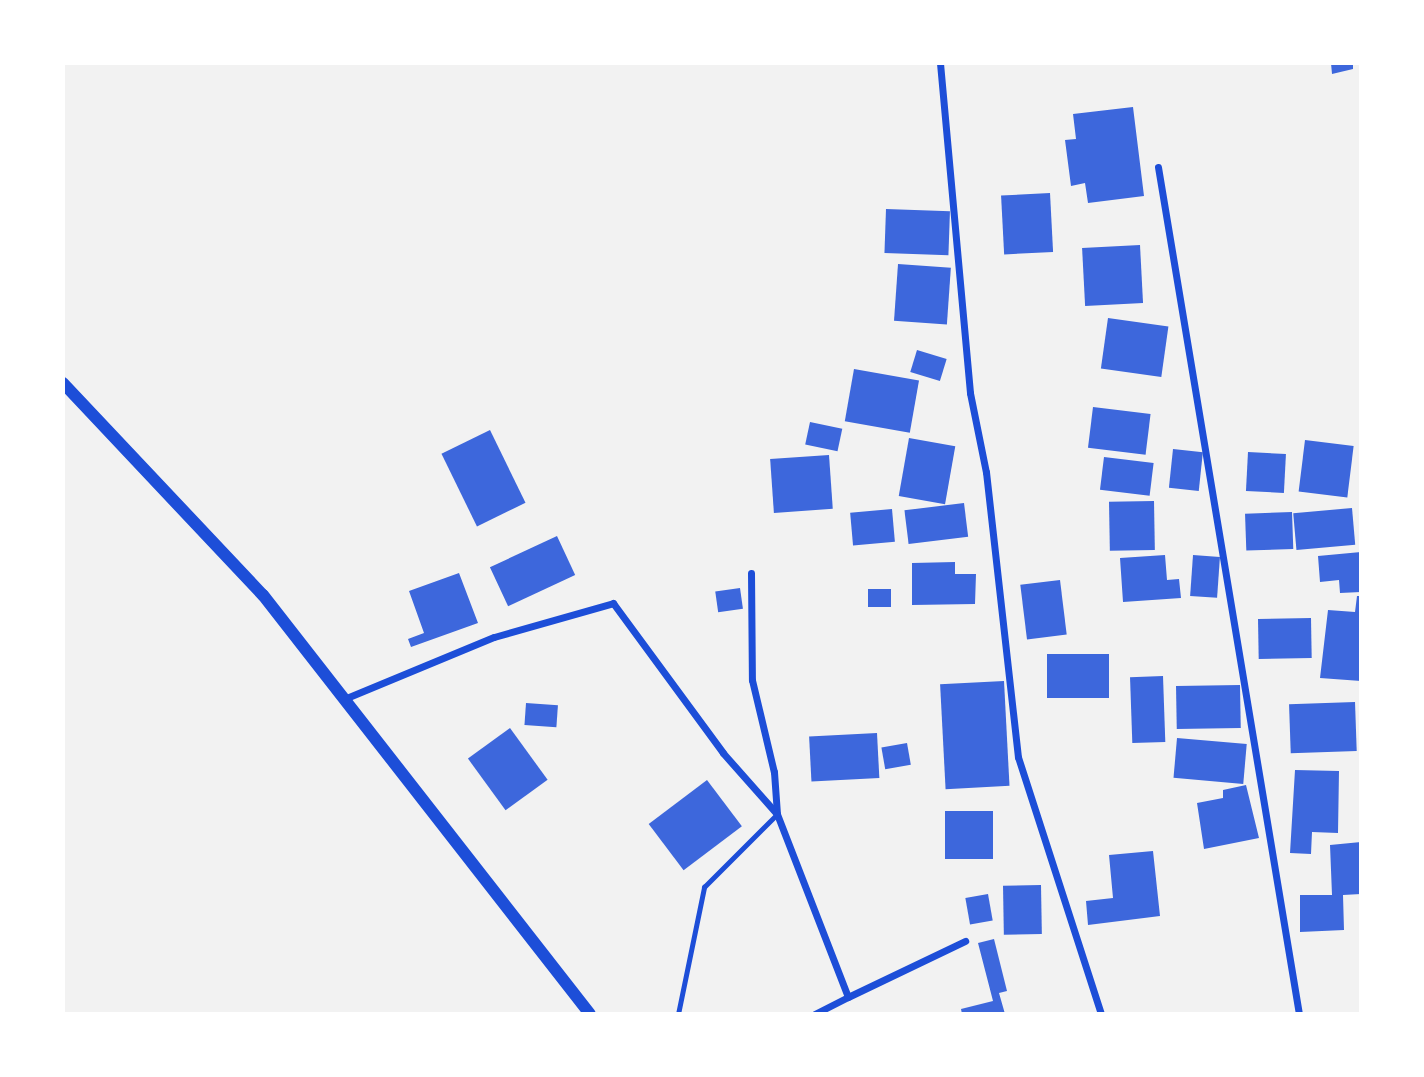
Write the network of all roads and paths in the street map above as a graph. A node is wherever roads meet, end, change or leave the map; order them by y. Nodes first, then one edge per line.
1 (940, 63) edge
2 (1158, 167) dead end
3 (63, 383) edge
4 (751, 573) dead end
5 (344, 699) junction
6 (777, 814) junction
7 (965, 941) dead end
8 (848, 997) junction
9 (590, 1014) edge
10 (678, 1014) edge
11 (814, 1014) edge
12 (1101, 1014) edge
13 (1299, 1014) edge

1 - 12 street
2 - 13 street
3 - 5 street
4 - 6 street
5 - 6 street
5 - 9 street
6 - 8 street
6 - 10 lane
7 - 8 street
8 - 11 street

